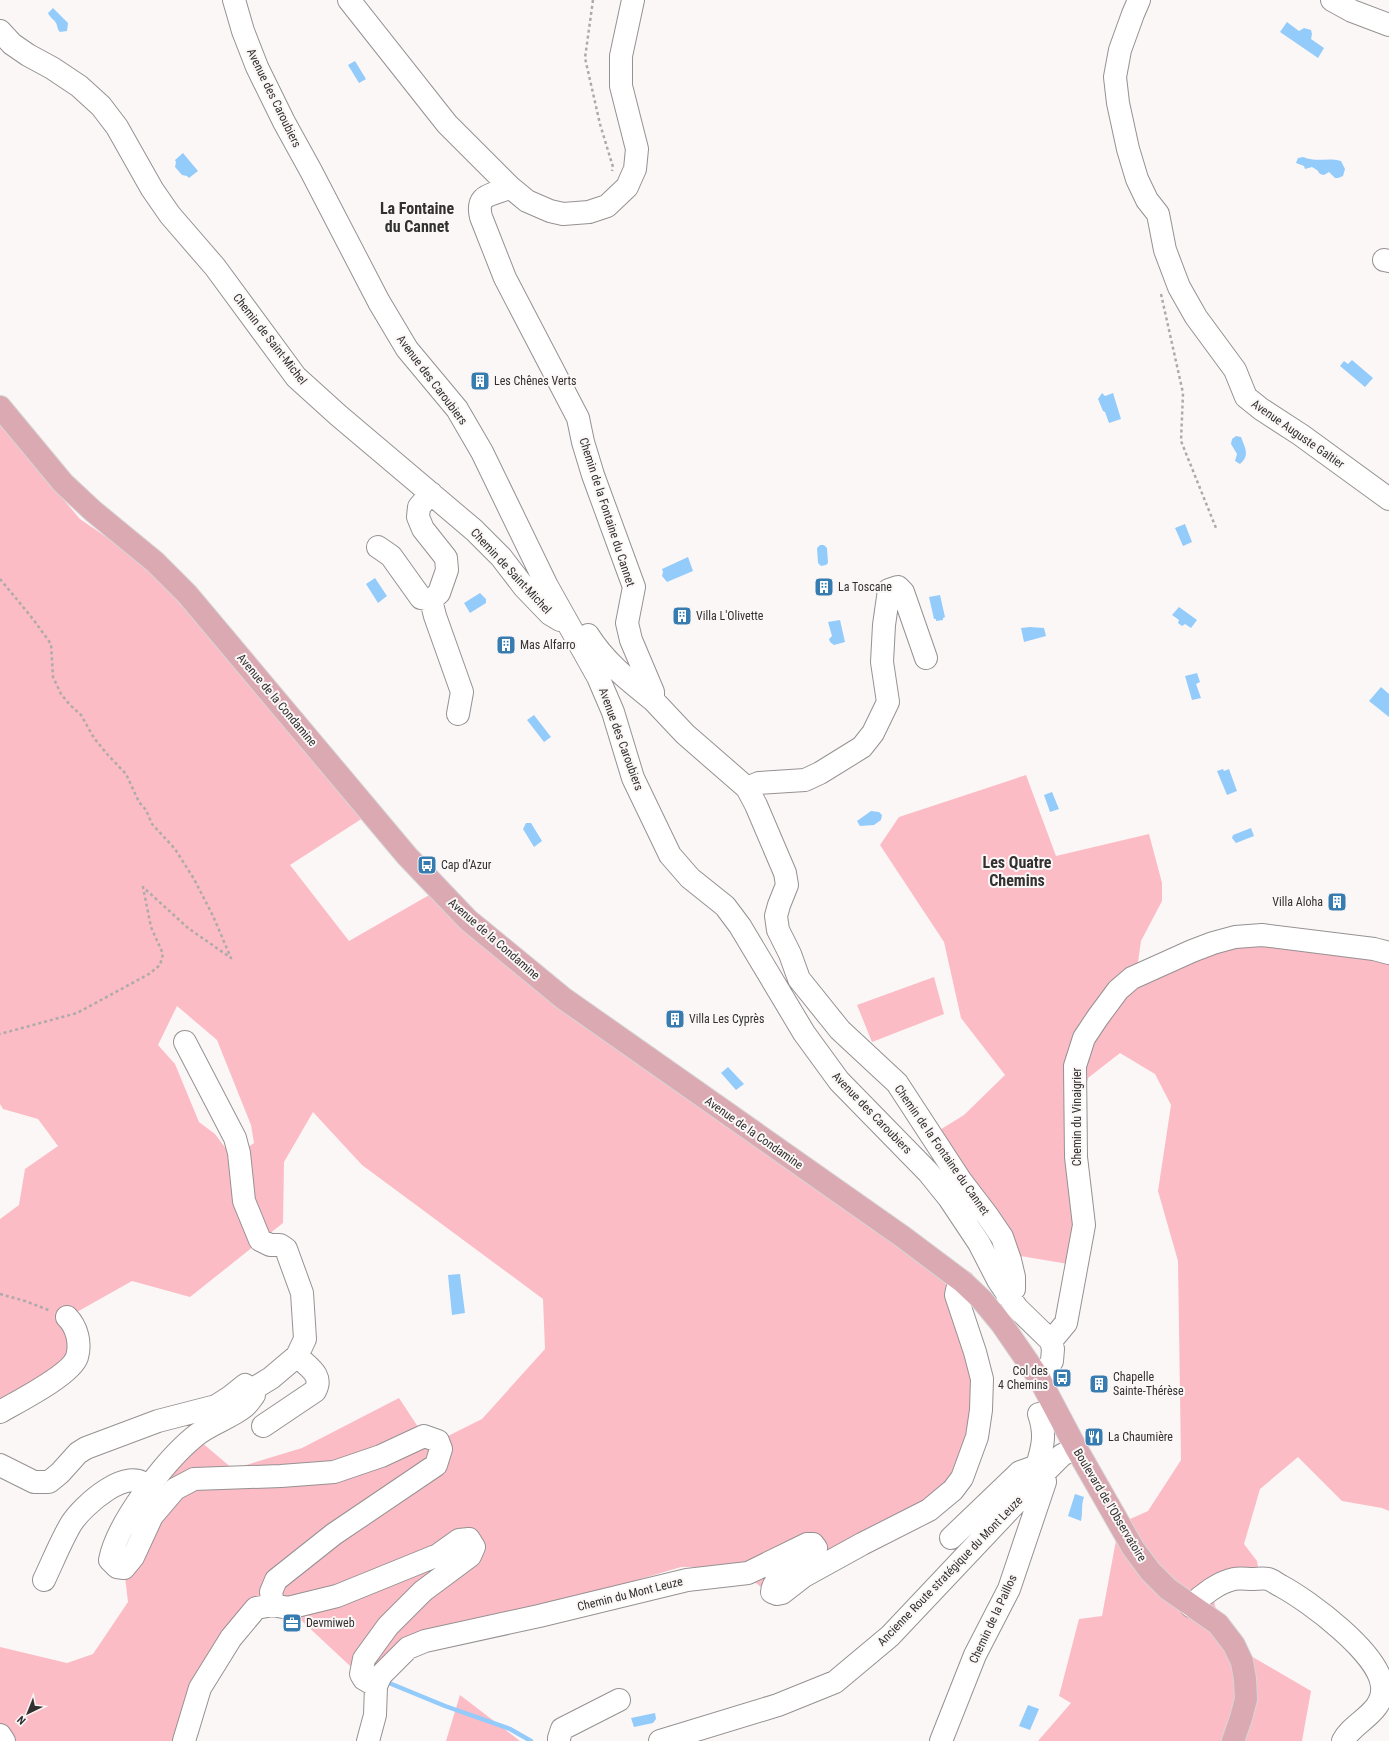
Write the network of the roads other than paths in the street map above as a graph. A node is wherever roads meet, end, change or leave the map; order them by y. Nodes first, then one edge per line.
1 (234, 0) edge
2 (349, 0) edge
3 (633, 0) edge
4 (1139, 0) edge
5 (1332, 0) edge
6 (1389, 25) edge
7 (0, 31) edge
8 (510, 187) junction
9 (0, 407) edge
10 (431, 493) junction
11 (1389, 499) edge
12 (378, 547) dead end
13 (431, 600) junction
14 (568, 624) junction
15 (926, 658) dead end
16 (653, 700) junction
17 (458, 714) dead end
18 (747, 788) junction
19 (1389, 953) edge
20 (185, 1042) dead end
21 (963, 1282) junction
22 (1007, 1295) junction
23 (67, 1317) road end
24 (1051, 1341) junction
25 (297, 1356) junction
26 (1039, 1378) junction
27 (252, 1389) junction
28 (0, 1412) edge
29 (1039, 1414) dead end
30 (263, 1426) dead end
31 (1076, 1448) junction
32 (0, 1465) edge
33 (1040, 1469) junction
34 (148, 1488) junction
35 (951, 1538) dead end
36 (44, 1580) dead end
37 (273, 1605) junction
38 (1191, 1606) junction
39 (376, 1686) junction
40 (619, 1700) dead end
41 (0, 1735) edge
42 (4, 1741) edge
43 (184, 1741) edge
44 (368, 1741) edge
45 (560, 1741) edge
46 (660, 1741) edge
47 (941, 1741) edge
48 (1233, 1741) edge
49 (1343, 1741) edge

1 - 14 street, Avenue des Caroubiers
2 - 8 street
3 - 8 street
4 - 11 street, Avenue Auguste Galtier
5 - 6 street
7 - 10 street, Chemin de Saint-Michel
8 - 16 street, Chemin de la Fontaine du Cannet
9 - 21 main road, Avenue de la Condamine
10 - 13 street
10 - 14 street, Chemin de Saint-Michel
12 - 13 street
13 - 17 street
14 - 16 street, Chemin de Saint-Michel
14 - 22 street, Avenue des Caroubiers
15 - 18 street
16 - 18 street, Chemin de la Fontaine du Cannet
18 - 22 street, Chemin de la Fontaine du Cannet
19 - 24 street, Chemin du Vinaigrier
20 - 25 street
21 - 26 main road, Avenue de la Condamine
21 - 39 street, Chemin du Mont Leuze
22 - 24 street, Avenue des Caroubiers
23 - 28 street
24 - 26 street
25 - 27 street
25 - 30 street
26 - 31 main road, Boulevard de l'Observatoire
27 - 32 street
27 - 34 street
29 - 33 street, Chemin de la Paillos
31 - 33 street, Ancienne Route stratégique du Mont Leuze
31 - 38 main road, Boulevard de l'Observatoire
33 - 35 street
33 - 46 street, Ancienne Route stratégique du Mont Leuze
33 - 47 street, Chemin de la Paillos
34 - 36 street
34 - 37 street
37 - 39 street
37 - 43 street
38 - 48 main road, Boulevard de l'Observatoire
38 - 49 street
39 - 44 street
40 - 45 street
41 - 42 street

